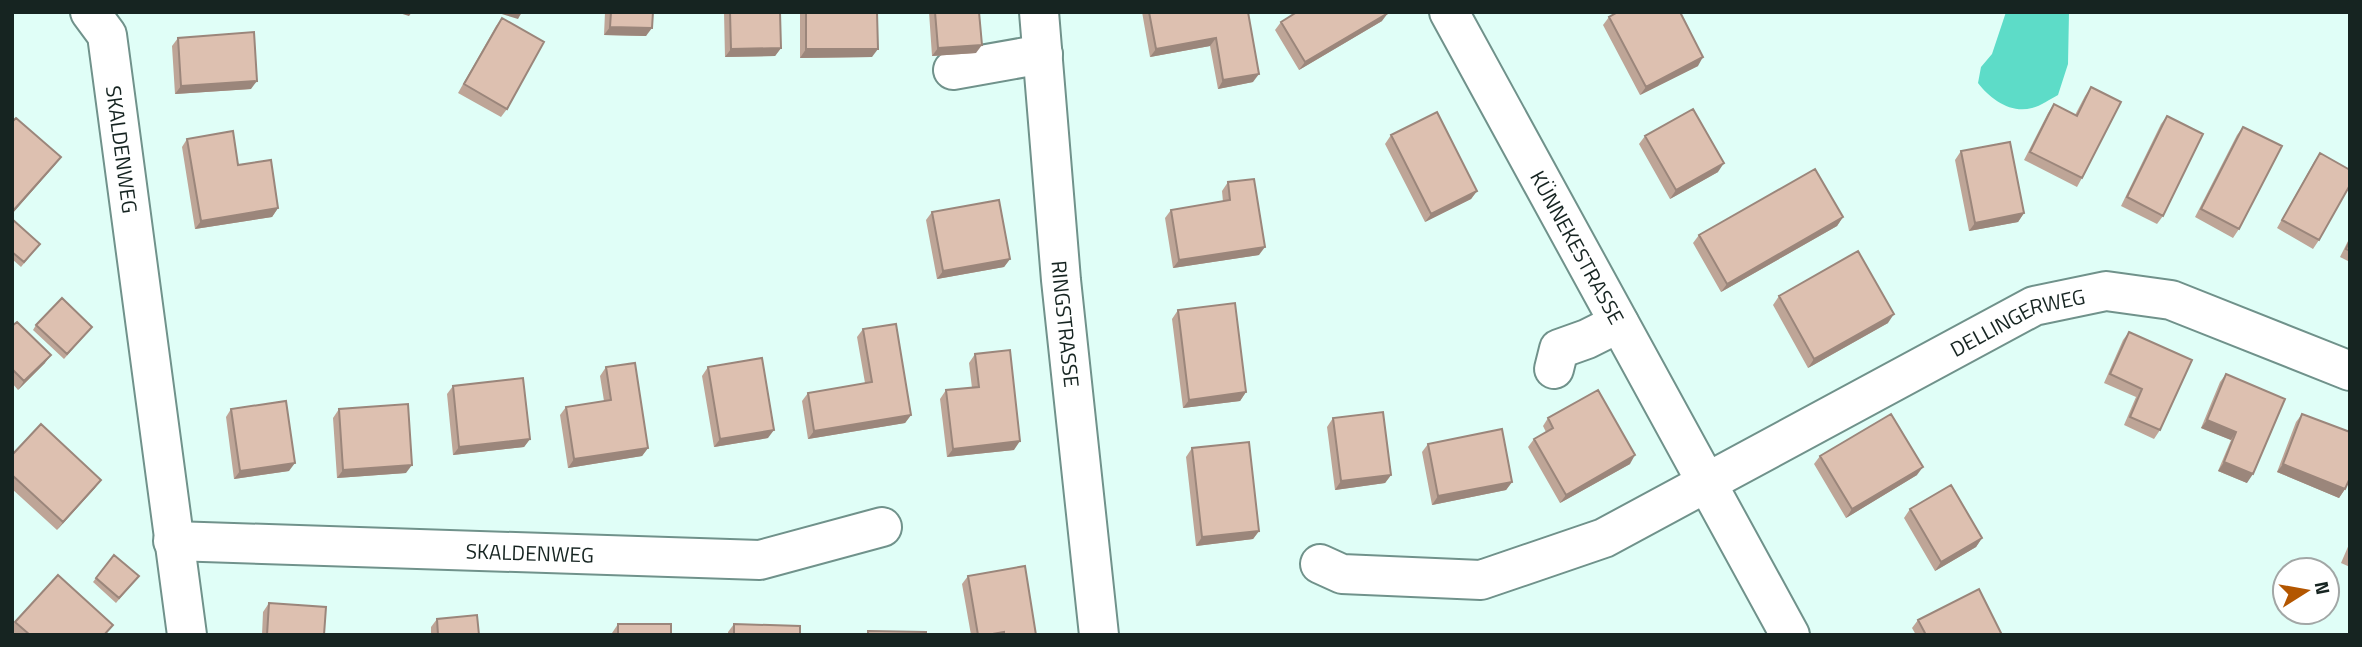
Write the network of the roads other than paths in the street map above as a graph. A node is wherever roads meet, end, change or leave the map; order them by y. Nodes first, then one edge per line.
1 (90, 12) edge
2 (1039, 12) edge
3 (1449, 12) edge
4 (1042, 54) junction
5 (953, 69) dead end
6 (1619, 323) junction
7 (1554, 369) dead end
8 (2350, 371) edge
9 (1706, 483) junction
10 (882, 527) dead end
11 (173, 541) junction
12 (1320, 564) dead end
13 (187, 635) edge
14 (1100, 635) edge
15 (1790, 635) edge

1 - 11 street, SKALDENWEG
2 - 4 street, RINGSTRASSE
3 - 6 street, KÜNNEKESTRASSE
4 - 5 street
4 - 14 street, RINGSTRASSE
6 - 7 street
6 - 9 street, KÜNNEKESTRASSE
8 - 9 street, DELLINGERWEG
9 - 12 street
9 - 15 street, KÜNNEKESTRASSE
10 - 11 street, SKALDENWEG
11 - 13 street, SKALDENWEG

